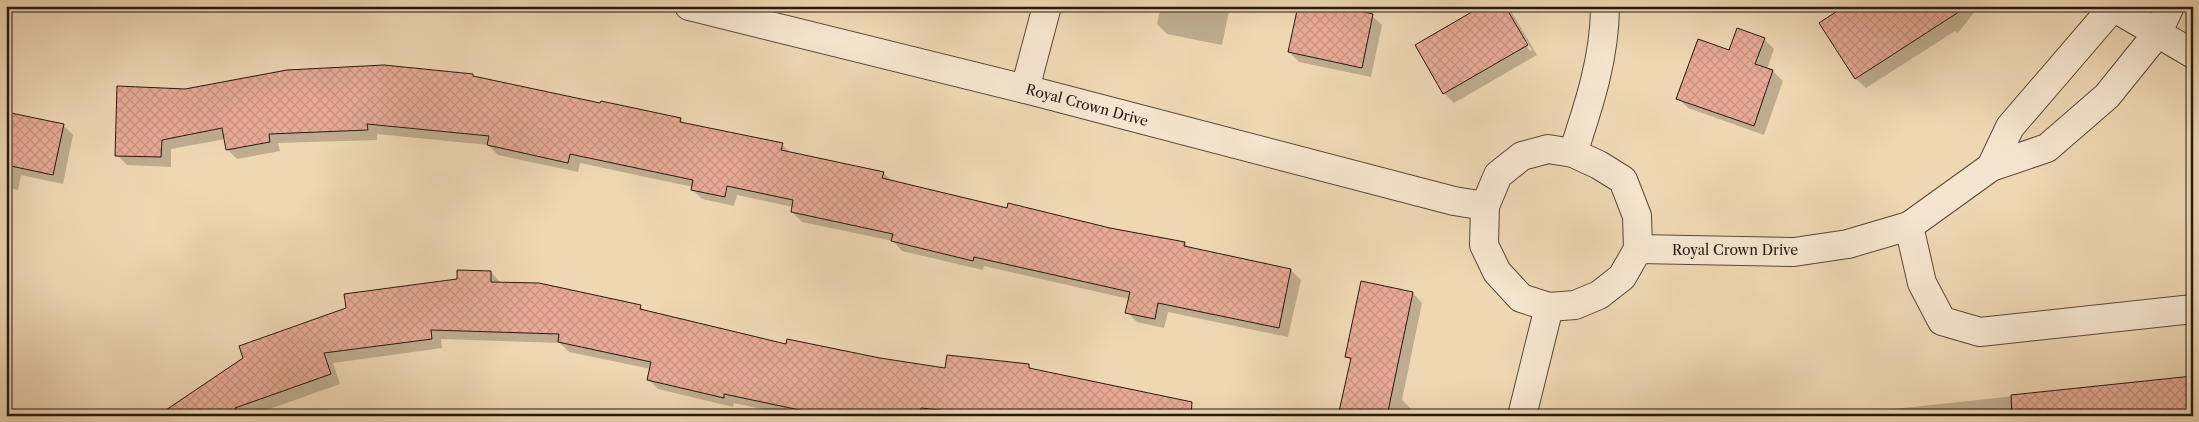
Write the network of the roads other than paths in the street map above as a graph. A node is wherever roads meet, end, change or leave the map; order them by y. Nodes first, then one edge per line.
1 (689, 6) edge
2 (1047, 6) edge
3 (1605, 6) edge
4 (2170, 6) edge
5 (2113, 7) edge
6 (2157, 34) junction
7 (2193, 54) edge
8 (1025, 89) junction
9 (1573, 153) junction
10 (1991, 167) junction
11 (1485, 206) junction
12 (1909, 226) junction
13 (1638, 249) junction
14 (1549, 308) junction
15 (2193, 309) edge
16 (1522, 416) edge

1 - 8 street, Royal Crown Drive
2 - 8 street
3 - 9 street
4 - 6 street, Royal Crown Drive
5 - 6 street
5 - 10 street, Royal Crown Drive
6 - 7 street
6 - 10 street, Royal Crown Drive
8 - 11 street, Royal Crown Drive
9 - 11 street
9 - 13 street
10 - 12 street, Royal Crown Drive
11 - 14 street
12 - 13 street, Royal Crown Drive
12 - 15 street
13 - 14 street
14 - 16 street

